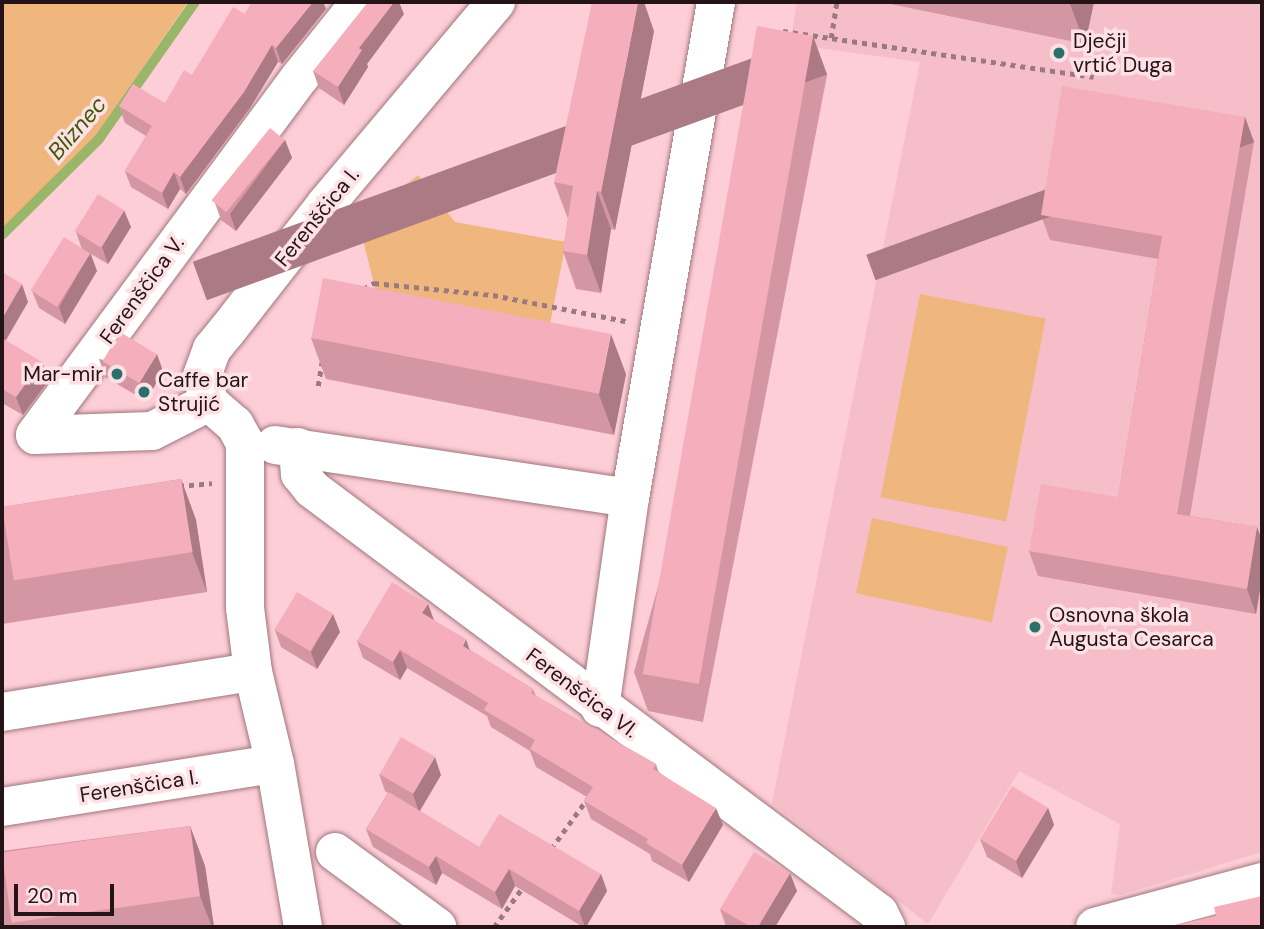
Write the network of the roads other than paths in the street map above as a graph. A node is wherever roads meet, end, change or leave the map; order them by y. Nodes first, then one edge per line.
1 (359, 2) edge
2 (496, 2) edge
3 (716, 2) edge
4 (209, 402) junction
5 (245, 443) junction
6 (298, 447) junction
7 (630, 498) junction
8 (253, 672) junction
9 (600, 708) junction
10 (2, 712) edge
11 (275, 764) junction
12 (2, 807) edge
13 (335, 852) dead end
14 (1262, 882) edge
15 (303, 927) edge
16 (437, 927) edge
17 (886, 927) edge
18 (1100, 927) edge

1 - 4 street, Ferenščica V.
2 - 4 street, Ferenščica I.
3 - 7 street
4 - 5 street
5 - 6 street
5 - 8 street
6 - 7 street
6 - 9 street, Ferenščica VI.
7 - 9 street
8 - 10 street
8 - 11 street
9 - 17 street, Ferenščica VI.
11 - 12 street, Ferenščica I.
11 - 15 street
13 - 16 street
14 - 18 street

